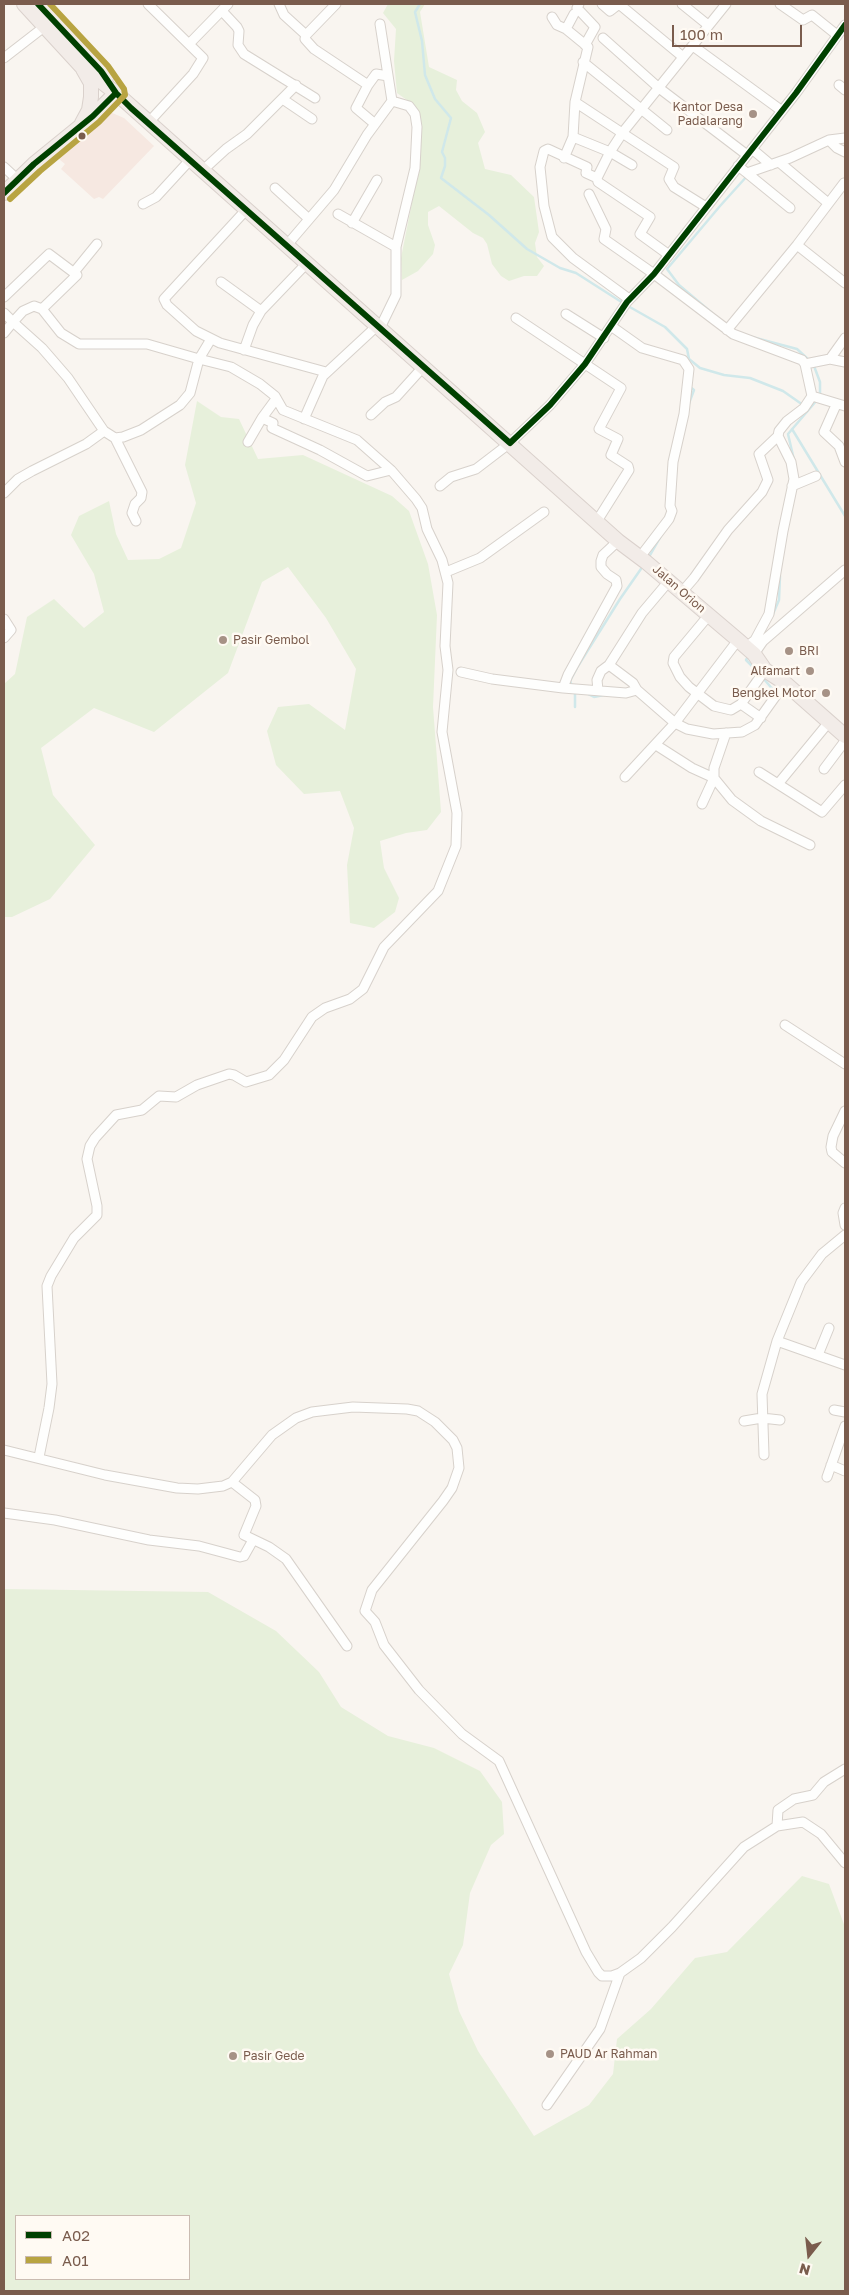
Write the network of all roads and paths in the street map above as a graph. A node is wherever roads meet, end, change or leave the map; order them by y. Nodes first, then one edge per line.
1 (24, 4) edge
2 (38, 4) edge
3 (148, 4) edge
4 (279, 4) edge
5 (336, 4) edge
6 (579, 4) edge
7 (602, 4) edge
8 (619, 4) edge
9 (682, 4) edge
10 (726, 4) edge
11 (780, 4) edge
12 (225, 7) edge
13 (574, 14) dead end
14 (552, 17) dead end
15 (380, 24) dead end
16 (708, 25) junction
17 (845, 25) edge
18 (44, 27) junction
19 (566, 29) junction
20 (306, 35) junction
21 (838, 35) junction
22 (603, 38) dead end
23 (190, 43) junction
24 (585, 45) junction
25 (693, 46) junction
26 (683, 57) junction
27 (4, 58) edge
28 (583, 62) junction
29 (81, 66) junction
30 (388, 76) junction
31 (296, 85) junction
32 (368, 85) junction
33 (659, 88) junction
34 (116, 93) junction
35 (316, 98) dead end
36 (284, 100) junction
37 (392, 101) junction
38 (575, 102) junction
39 (640, 109) junction
40 (782, 111) junction
41 (312, 119) dead end
42 (148, 123) junction
43 (375, 124) junction
44 (79, 128) junction
45 (667, 130) dead end
46 (623, 132) junction
47 (573, 136) junction
48 (845, 138) edge
49 (831, 143) junction
50 (610, 152) junction
51 (749, 152) junction
52 (845, 152) edge
53 (564, 158) junction
54 (190, 160) junction
55 (632, 165) dead end
56 (779, 165) junction
57 (738, 166) junction
58 (4, 167) edge
59 (202, 172) junction
60 (749, 174) junction
61 (596, 178) junction
62 (18, 180) junction
63 (377, 180) dead end
64 (844, 183) dead end
65 (275, 188) dead end
66 (4, 193) edge
67 (589, 194) dead end
68 (828, 203) junction
69 (144, 204) dead end
70 (706, 207) junction
71 (790, 208) dead end
72 (246, 210) junction
73 (338, 214) dead end
74 (309, 220) junction
75 (352, 223) junction
76 (97, 244) dead end
77 (287, 245) junction
78 (797, 245) junction
79 (396, 247) junction
80 (669, 255) junction
81 (307, 263) junction
82 (75, 271) junction
83 (654, 274) junction
84 (221, 282) dead end
85 (845, 284) edge
86 (4, 297) edge
87 (626, 303) junction
88 (42, 309) junction
89 (261, 311) junction
90 (4, 313) edge
91 (566, 314) dead end
92 (516, 318) dead end
93 (13, 322) junction
94 (379, 326) junction
95 (611, 326) junction
96 (729, 328) junction
97 (4, 333) edge
98 (604, 338) junction
99 (845, 338) edge
100 (211, 339) junction
101 (244, 350) junction
102 (199, 359) junction
103 (830, 359) junction
104 (845, 362) edge
105 (810, 363) junction
106 (585, 364) junction
107 (424, 366) junction
108 (326, 372) junction
109 (276, 400) junction
110 (809, 402) junction
111 (841, 405) edge
112 (371, 416) dead end
113 (262, 418) junction
114 (304, 419) junction
115 (104, 431) junction
116 (778, 436) junction
117 (116, 438) junction
118 (248, 442) dead end
119 (510, 443) junction
120 (845, 462) edge
121 (391, 470) junction
122 (816, 476) dead end
123 (440, 486) dead end
124 (792, 486) junction
125 (4, 493) edge
126 (544, 512) dead end
127 (136, 521) dead end
128 (597, 521) junction
129 (618, 540) junction
130 (643, 559) junction
131 (845, 570) edge
132 (446, 572) junction
133 (669, 581) junction
134 (682, 592) junction
135 (709, 616) junction
136 (4, 619) edge
137 (4, 638) edge
138 (748, 649) junction
139 (609, 665) junction
140 (765, 670) junction
141 (461, 672) dead end
142 (785, 683) junction
143 (564, 688) junction
144 (598, 690) junction
145 (637, 690) junction
146 (697, 694) junction
147 (741, 704) junction
148 (761, 718) junction
149 (829, 722) junction
150 (675, 723) junction
151 (726, 733) junction
152 (845, 736) edge
153 (845, 741) edge
154 (656, 745) junction
155 (824, 769) dead end
156 (759, 772) dead end
157 (625, 777) dead end
158 (714, 778) junction
159 (778, 784) junction
160 (845, 785) edge
161 (702, 804) dead end
162 (810, 845) dead end
163 (785, 1025) dead end
164 (845, 1064) edge
165 (845, 1110) edge
166 (845, 1163) edge
167 (845, 1208) edge
168 (845, 1225) edge
169 (845, 1235) edge
170 (829, 1328) dead end
171 (777, 1341) junction
172 (818, 1354) junction
173 (845, 1365) edge
174 (834, 1410) dead end
175 (845, 1412) edge
176 (762, 1418) junction
177 (780, 1420) dead end
178 (744, 1421) dead end
179 (845, 1426) edge
180 (4, 1450) edge
181 (764, 1455) dead end
182 (39, 1457) junction
183 (831, 1465) junction
184 (845, 1471) edge
185 (828, 1477) dead end
186 (232, 1482) junction
187 (4, 1513) edge
188 (253, 1540) junction
189 (348, 1646) dead end
190 (845, 1769) edge
191 (777, 1826) junction
192 (845, 1863) edge
193 (620, 1973) junction
194 (548, 2105) dead end

1 - 18 highway
2 - 34 highway
3 - 23 street
4 - 20 street
5 - 20 street
6 - 24 street
7 - 8 street
8 - 26 street
9 - 16 street
10 - 16 street
11 - 21 street
12 - 23 street
12 - 31 street
13 - 19 street
14 - 19 street
15 - 30 street
16 - 25 street
17 - 21 street
18 - 27 street
18 - 29 highway
19 - 24 street
20 - 32 street
21 - 40 street
22 - 33 street
23 - 42 street
24 - 28 street
25 - 26 street
25 - 40 street
26 - 33 street
28 - 38 street
28 - 39 street
29 - 34 highway
29 - 44 highway
30 - 32 street
30 - 37 street
31 - 35 street
31 - 36 street
32 - 43 street
33 - 39 street
33 - 51 street
34 - 42 highway, Jalan Orion
34 - 44 highway
36 - 41 street
36 - 59 street
37 - 43 street
37 - 79 street
38 - 46 street
38 - 47 street
39 - 45 street
39 - 46 street
40 - 51 street
42 - 54 highway, Jalan Orion
43 - 74 street
44 - 62 highway
46 - 50 street
46 - 70 street
47 - 50 street
47 - 53 street
48 - 49 street
49 - 52 street
49 - 56 street
50 - 55 street
50 - 61 street
51 - 56 street
51 - 57 street
53 - 61 street
53 - 87 street
54 - 59 highway, Jalan Orion
54 - 69 street
56 - 60 street
56 - 68 street
57 - 60 street
57 - 70 street
58 - 62 street
59 - 72 highway, Jalan Orion
60 - 71 street
61 - 80 street
62 - 66 highway
63 - 75 street
64 - 68 street
65 - 74 street
67 - 83 street
68 - 78 street
70 - 80 street
72 - 77 highway, Jalan Orion
72 - 100 street
73 - 75 street
74 - 77 street
75 - 79 street
76 - 82 street
77 - 81 highway, Jalan Orion
78 - 85 street
78 - 96 street
79 - 94 street
80 - 83 street
81 - 89 street
81 - 94 highway, Jalan Orion
82 - 86 street
82 - 88 street
83 - 87 street
83 - 96 street
84 - 89 street
87 - 95 street
88 - 93 street
88 - 102 street
89 - 101 street
90 - 93 street
91 - 98 street
92 - 106 street
93 - 97 street
93 - 115 street
94 - 107 highway, Jalan Orion
94 - 108 street
95 - 98 street
95 - 130 street
96 - 105 street
98 - 106 street
99 - 103 street
100 - 101 street
100 - 102 street
101 - 108 street
102 - 109 street
102 - 117 street
103 - 104 street
103 - 105 street
105 - 110 street
106 - 119 street
106 - 128 street
107 - 112 street
107 - 119 highway, Jalan Orion
108 - 114 street
109 - 113 street
109 - 114 street
110 - 111 street
110 - 116 street
111 - 120 street
113 - 118 street
113 - 121 street
114 - 121 street
115 - 117 street
115 - 125 street
116 - 124 street
116 - 134 street
117 - 127 street
119 - 123 street
119 - 128 highway, Jalan Orion
121 - 132 street
122 - 124 street
124 - 138 street
126 - 132 street
128 - 129 highway, Jalan Orion
129 - 130 highway, Jalan Orion
129 - 143 street
130 - 133 highway, Jalan Orion
131 - 138 street
132 - 182 street
133 - 134 highway, Jalan Orion
133 - 139 street
134 - 135 highway, Jalan Orion
135 - 138 highway, Jalan Orion
135 - 146 street
136 - 137 street
138 - 140 highway, Jalan Orion
138 - 146 street
139 - 144 street
139 - 145 street
140 - 142 highway, Jalan Orion
140 - 147 street
141 - 143 street
142 - 148 street
142 - 149 highway, Jalan Orion
143 - 144 street
144 - 145 street
145 - 150 street
146 - 147 street
146 - 150 street
147 - 148 street
148 - 151 street
149 - 152 highway, Jalan Orion
149 - 159 street
150 - 151 street
150 - 154 street
151 - 158 street
153 - 155 street
154 - 157 street
154 - 158 street
156 - 159 street
158 - 161 street
158 - 162 street
159 - 160 street
163 - 164 street
165 - 166 street
167 - 168 street
169 - 171 street
170 - 172 street
171 - 172 street
171 - 176 street
172 - 173 street
174 - 175 street
176 - 177 street
176 - 178 street
176 - 181 street
179 - 183 street
180 - 182 street
182 - 186 street
183 - 184 street
183 - 185 street
186 - 188 street
186 - 193 street
187 - 188 street
188 - 189 street
190 - 191 street
191 - 192 street
191 - 193 street
193 - 194 street

